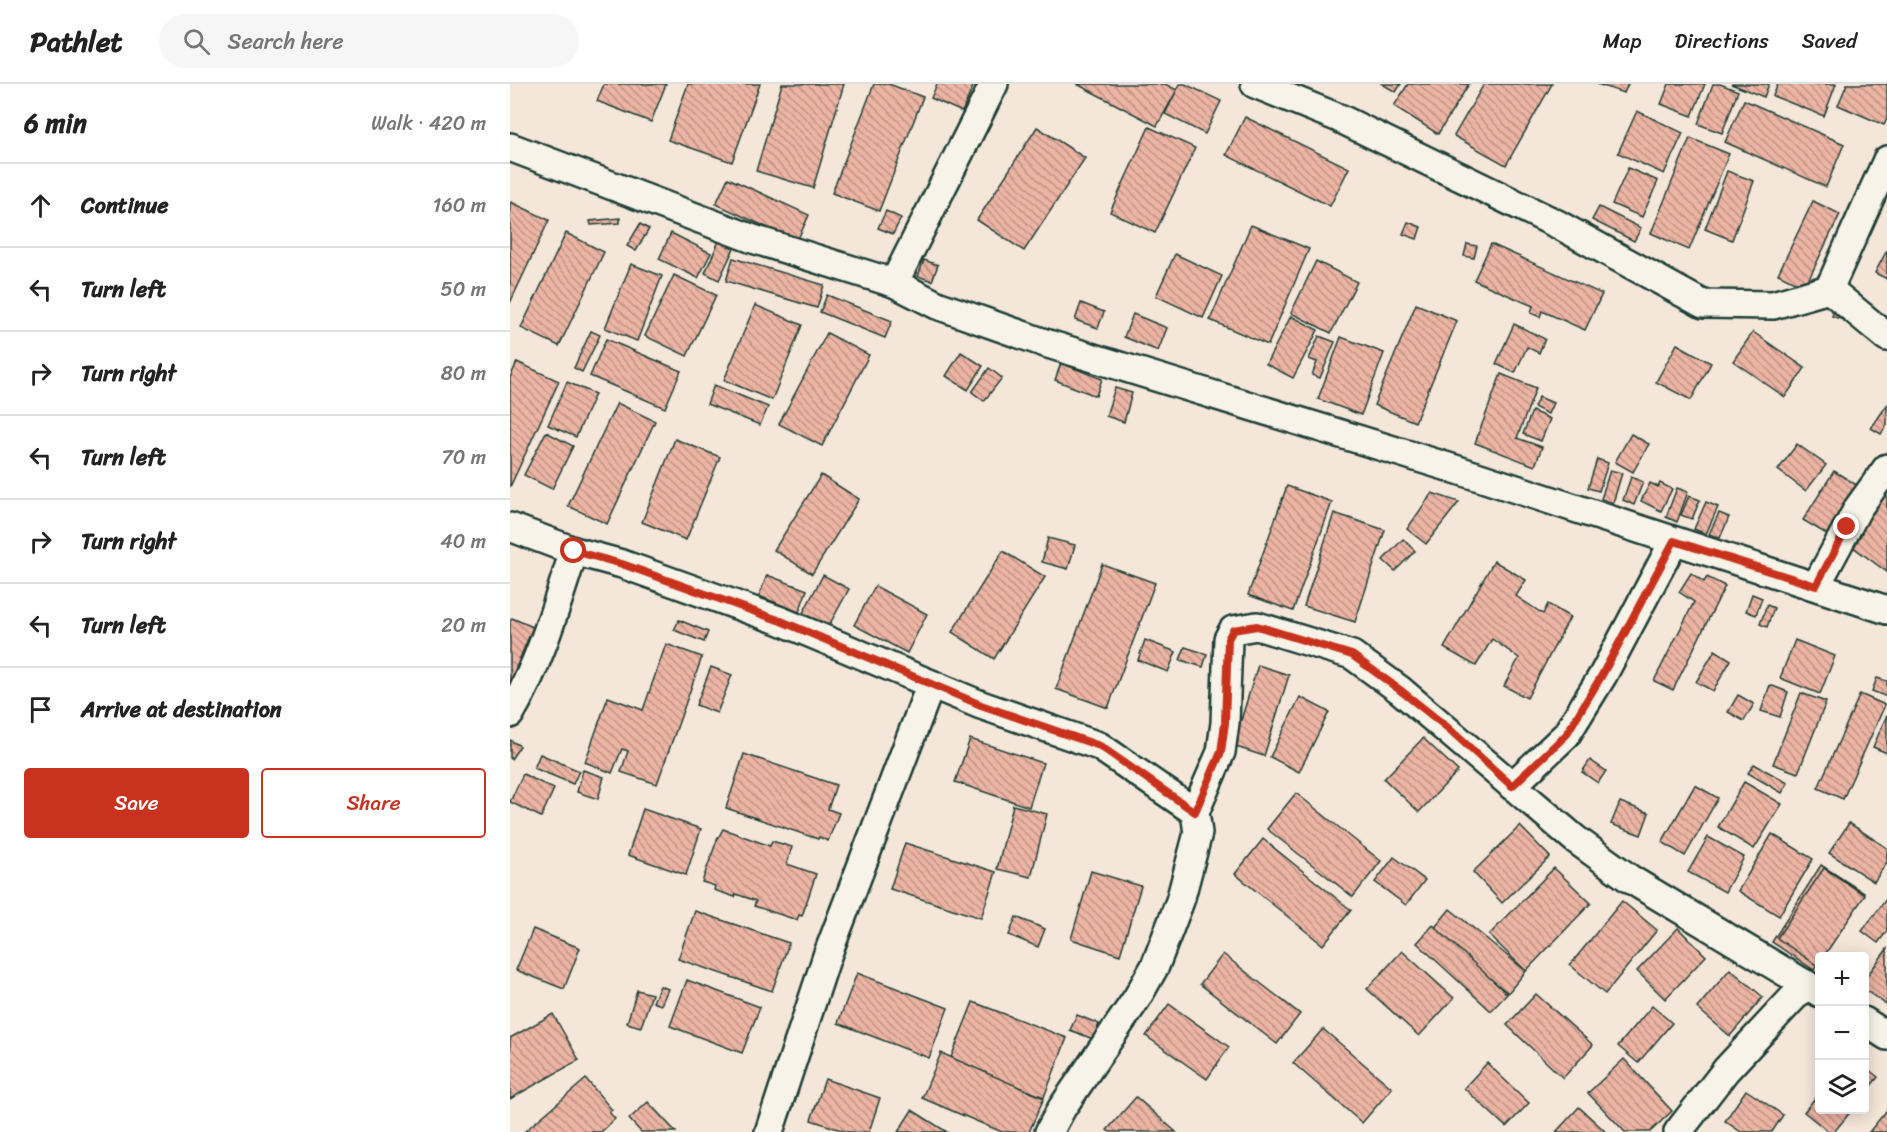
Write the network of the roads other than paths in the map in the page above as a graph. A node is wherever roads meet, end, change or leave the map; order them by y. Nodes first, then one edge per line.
1 (994, 84) edge
2 (1255, 84) edge
3 (510, 147) edge
4 (1887, 160) edge
5 (894, 283) junction
6 (1829, 289) junction
7 (1887, 337) edge
8 (1887, 468) edge
9 (510, 527) edge
10 (1674, 541) junction
11 (574, 551) junction
12 (1816, 586) junction
13 (1887, 610) edge
14 (931, 684) junction
15 (510, 714) edge
16 (1512, 786) junction
17 (1195, 812) junction
18 (1813, 989) edge
19 (1869, 1024) edge
20 (1887, 1036) edge
21 (769, 1132) edge
22 (1049, 1132) edge
23 (1678, 1132) edge

1 - 5 street
2 - 6 street
3 - 5 street
4 - 6 street
5 - 10 street
6 - 7 street
8 - 12 street
9 - 11 street
10 - 12 street
10 - 16 street
11 - 14 street
11 - 15 street
12 - 13 street
14 - 17 street
14 - 21 street
16 - 17 street
16 - 18 street
17 - 22 street
18 - 23 street
19 - 20 street

